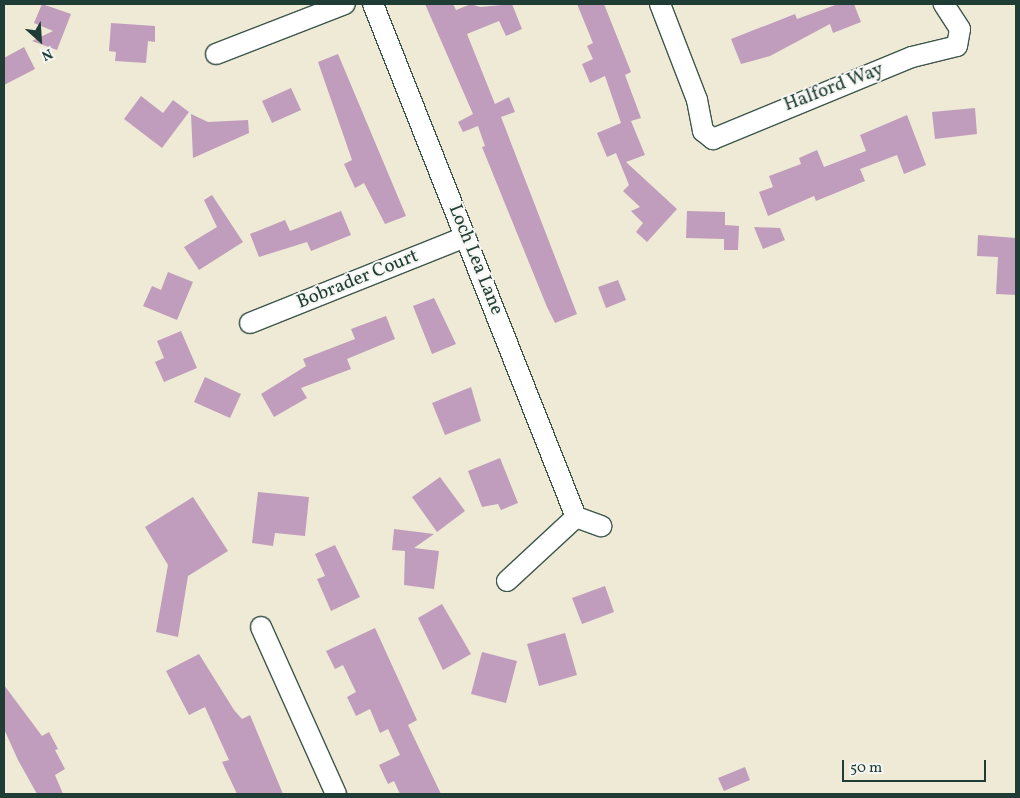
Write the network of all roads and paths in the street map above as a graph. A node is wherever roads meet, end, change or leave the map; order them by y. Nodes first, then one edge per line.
1 (345, 4) edge
2 (373, 4) edge
3 (660, 4) edge
4 (944, 4) edge
5 (216, 54) dead end
6 (465, 237) junction
7 (250, 323) dead end
8 (576, 516) junction
9 (601, 526) dead end
10 (507, 581) dead end
11 (261, 627) dead end
12 (336, 794) edge

1 - 5 street
2 - 6 street, Loch Lea Lane
3 - 4 street, Halford Way
6 - 7 street, Bobrader Court
6 - 8 street, Loch Lea Lane
8 - 9 street
8 - 10 street
11 - 12 street

